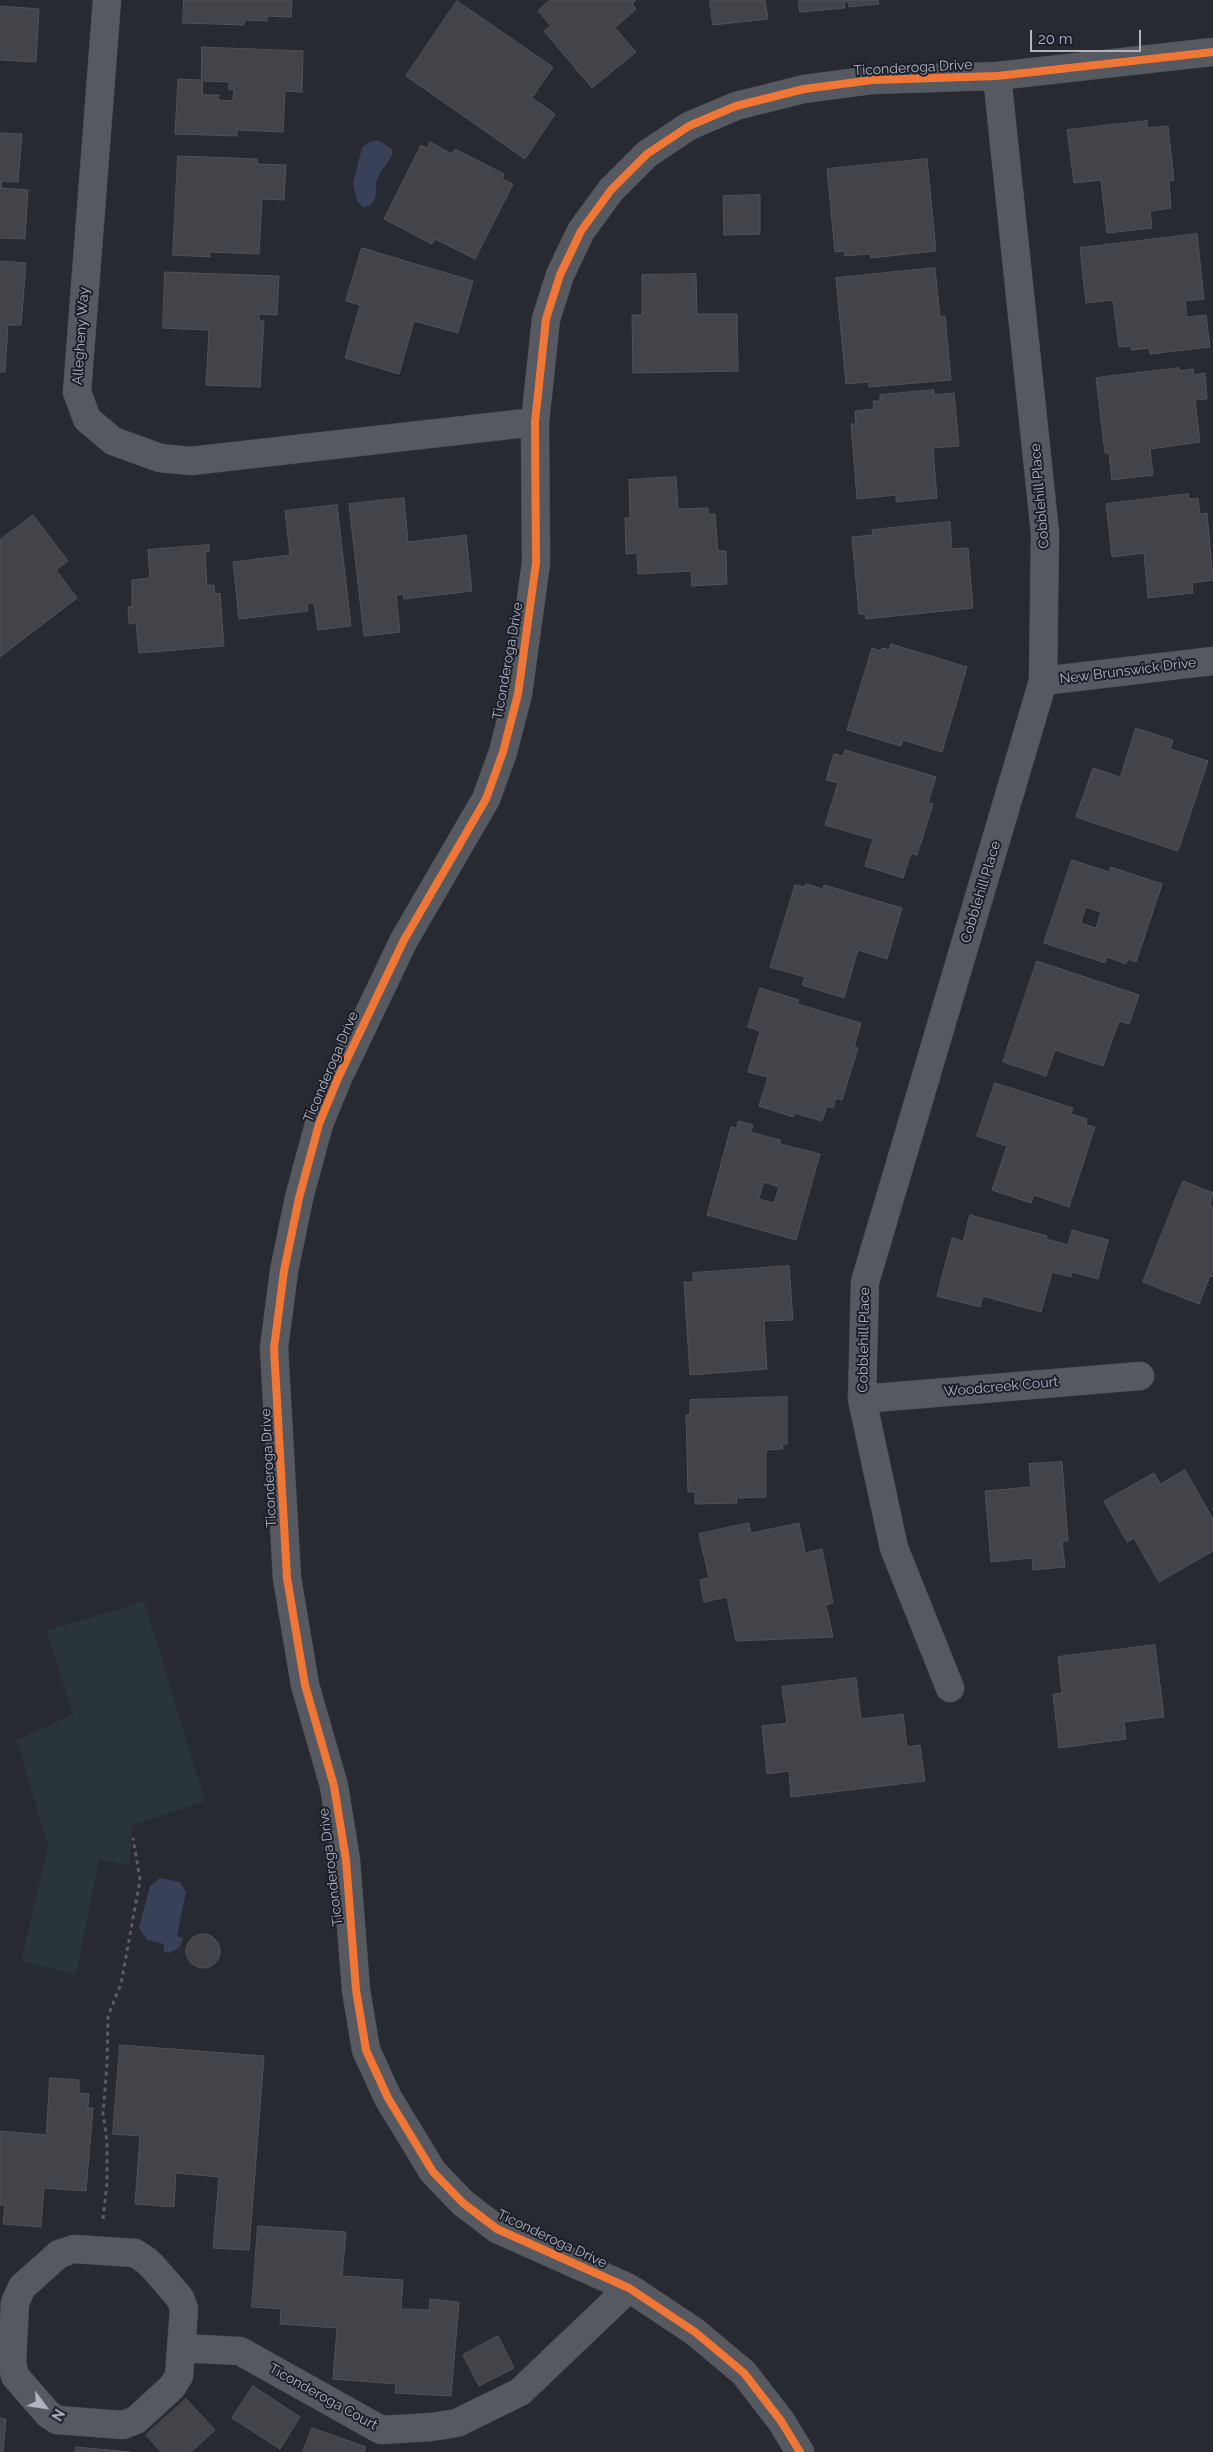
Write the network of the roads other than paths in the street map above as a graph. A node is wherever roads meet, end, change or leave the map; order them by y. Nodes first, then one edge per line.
1 (107, 0) edge
2 (1213, 52) edge
3 (997, 76) junction
4 (535, 422) junction
5 (1213, 661) edge
6 (1043, 681) junction
7 (1140, 1376) dead end
8 (862, 1399) junction
9 (950, 1688) dead end
10 (629, 2288) junction
11 (181, 2348) junction
12 (800, 2452) edge

1 - 4 street, Allegheny Way
2 - 3 street, Ticonderoga Drive
3 - 4 street, Ticonderoga Drive
3 - 6 street, Cobblehill Place
4 - 10 street, Ticonderoga Drive
5 - 6 street, New Brunswick Drive
6 - 8 street, Cobblehill Place
7 - 8 street, Woodcreek Court
8 - 9 street, Cobblehill Place
10 - 11 street, Ticonderoga Court
10 - 12 street, Ticonderoga Drive
11 - 11 street

